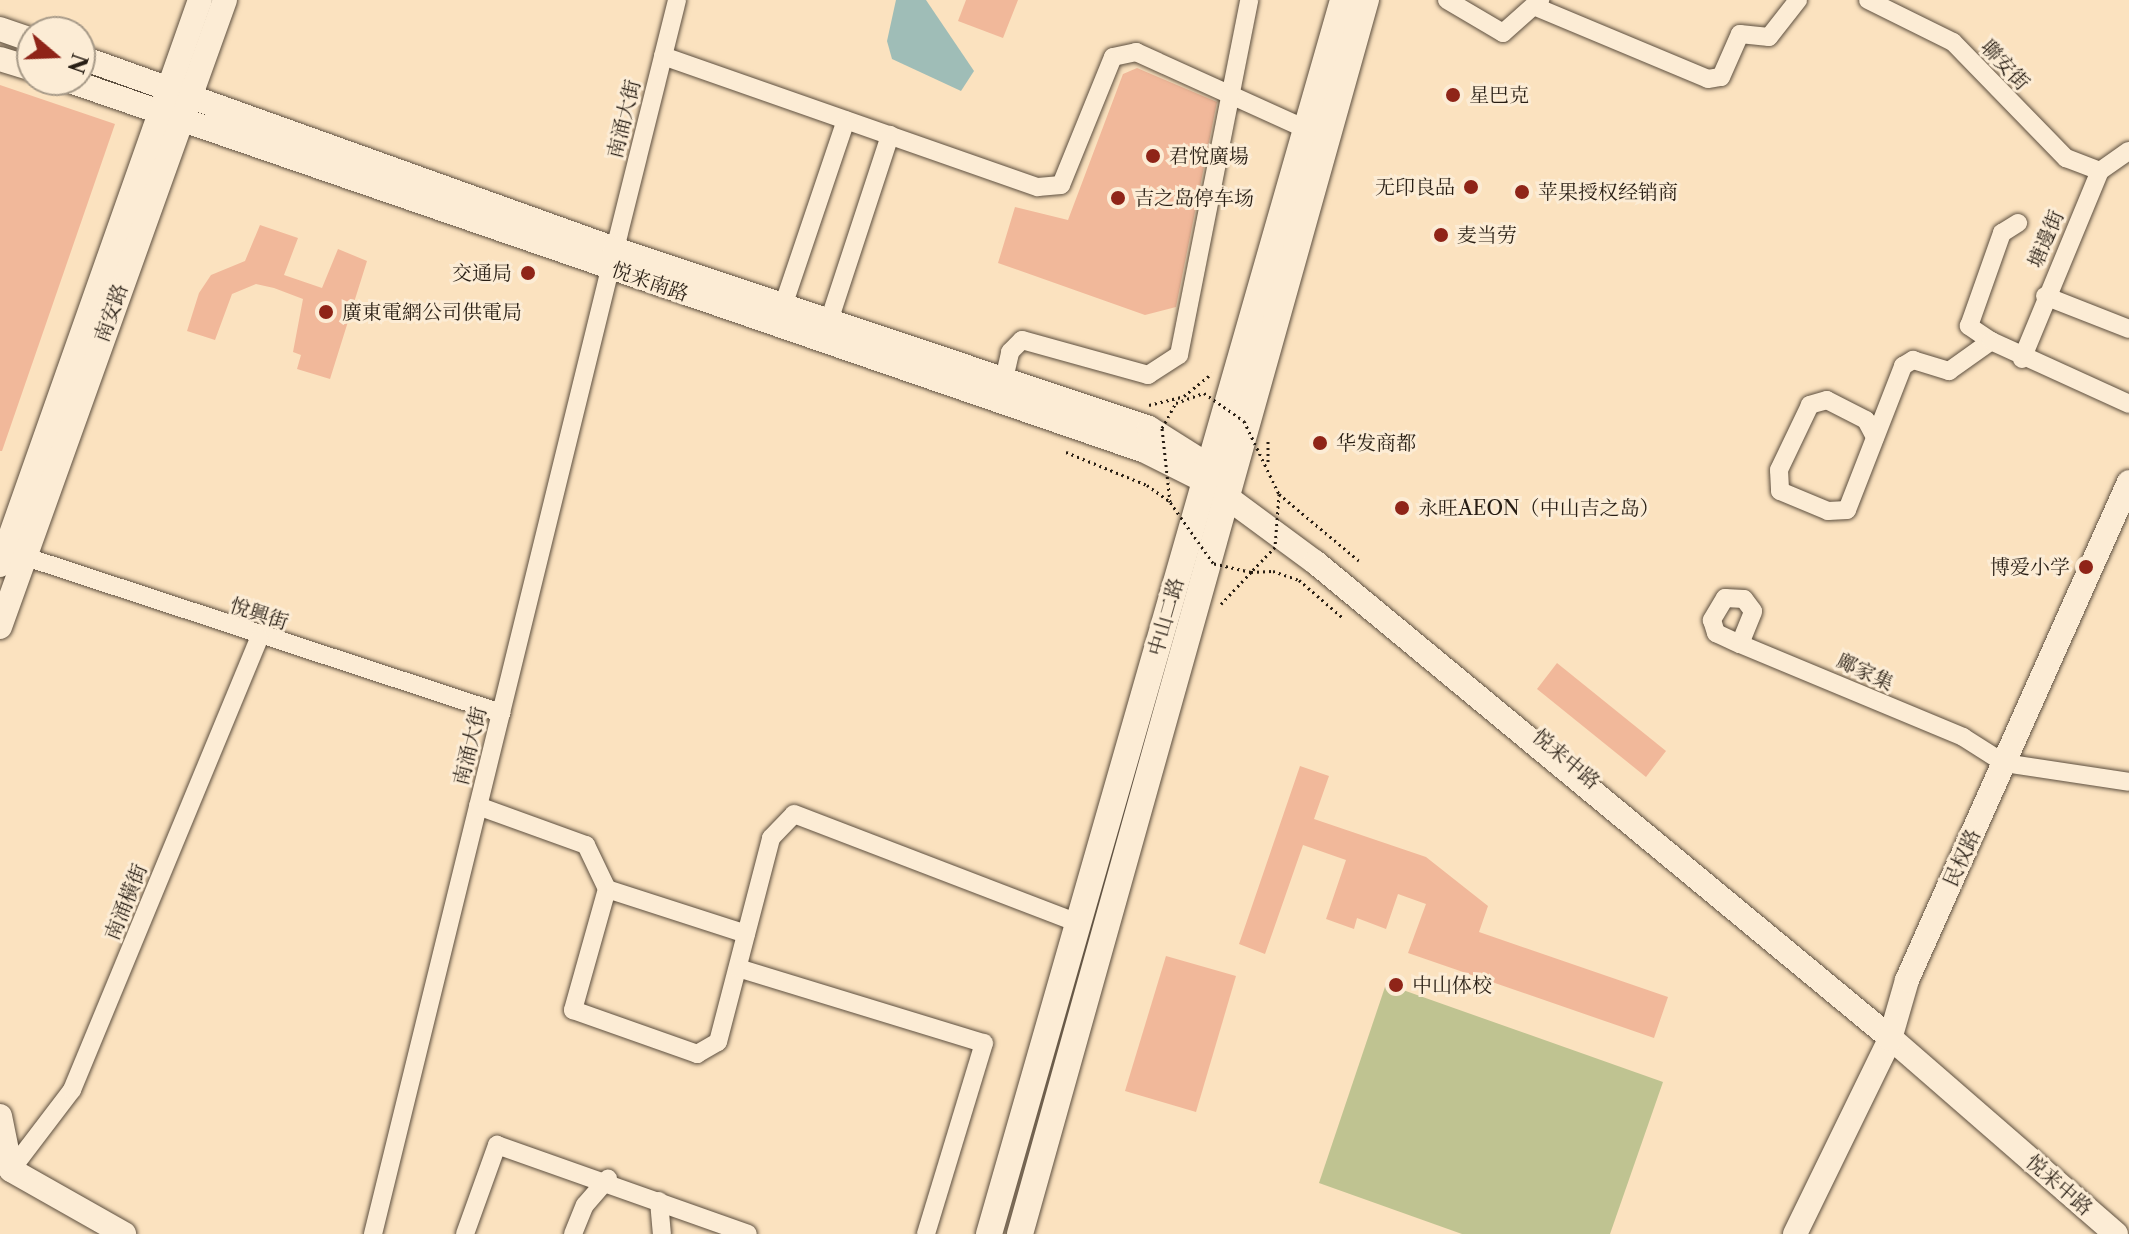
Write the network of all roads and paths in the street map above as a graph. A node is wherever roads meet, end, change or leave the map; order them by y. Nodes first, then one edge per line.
1 (200, 0) edge
2 (225, 0) edge
3 (677, 0) edge
4 (1249, 0) edge
5 (1343, 0) edge
6 (1366, 0) edge
7 (1447, 0) edge
8 (1798, 0) edge
9 (1868, 0) edge
10 (1538, 3) edge
11 (663, 56) junction
12 (96, 63) edge
13 (96, 91) edge
14 (181, 93) junction
15 (1235, 97) junction
16 (846, 120) junction
17 (171, 121) junction
18 (1306, 129) junction
19 (890, 135) junction
20 (2129, 151) edge
21 (2100, 171) junction
22 (2018, 223) dead end
23 (612, 259) junction
24 (2045, 296) junction
25 (783, 306) junction
26 (829, 321) junction
27 (2129, 329) edge
28 (1991, 341) junction
29 (2022, 359) junction
30 (1218, 363) dead end
31 (1004, 379) junction
32 (1184, 396) junction
33 (2129, 404) edge
34 (1875, 437) junction
35 (1066, 452) dead end
36 (1207, 474) junction
37 (2129, 482) edge
38 (1230, 488) junction
39 (1279, 494) junction
40 (1170, 502) junction
41 (7, 555) edge
42 (1359, 561) dead end
43 (1251, 572) junction
44 (1219, 610) dead end
45 (1343, 618) dead end
46 (0, 627) edge
47 (259, 638) junction
48 (1740, 644) junction
49 (501, 713) junction
50 (2004, 763) junction
51 (2129, 782) edge
52 (478, 806) junction
53 (607, 889) junction
54 (1078, 923) junction
55 (746, 934) junction
56 (738, 968) junction
57 (1892, 1037) junction
58 (0, 1116) edge
59 (11, 1170) junction
60 (608, 1179) junction
61 (659, 1201) junction
62 (124, 1234) edge
63 (373, 1234) edge
64 (465, 1234) edge
65 (573, 1234) edge
66 (662, 1234) edge
67 (748, 1234) edge
68 (926, 1234) edge
69 (989, 1234) edge
70 (1020, 1234) edge
71 (1795, 1234) edge
72 (2116, 1234) edge

1 - 14 street, 南安路
2 - 14 street, 南安路
3 - 11 street, 南涌大街
4 - 15 street
5 - 18 main road, 中山二路
6 - 38 main road, 中山二路
7 - 10 street
8 - 10 street
9 - 21 street, 聯安街
11 - 16 street
11 - 23 street, 南涌大街
12 - 14 street, 悦来南路
13 - 17 street, 悦来南路
14 - 17 street, 南安路
14 - 23 street, 悦来南路
15 - 18 street
15 - 19 street
15 - 31 street
16 - 19 street
16 - 25 street
17 - 23 street, 悦来南路
17 - 41 street, 南安路
18 - 36 main road, 中山二路
19 - 26 street
20 - 21 street
21 - 24 street, 塘邊街
22 - 28 street
23 - 25 street, 悦来南路
23 - 36 street, 悦来南路
23 - 49 street, 南涌大街
24 - 27 street
24 - 29 street, 塘邊街
25 - 26 street, 悦来南路
26 - 31 street, 悦来南路
28 - 29 street
28 - 34 street
29 - 33 street
30 - 32 path
31 - 36 street, 悦来南路
32 - 39 path, bridge
32 - 40 path, bridge
34 - 34 street
35 - 40 path
36 - 38 street, 悦来南路
36 - 54 main road, 中山二路
37 - 50 street, 民权路
38 - 57 street, 悦来中路
38 - 70 main road, 中山二路
39 - 42 path
39 - 43 path, bridge
40 - 43 path, bridge
41 - 46 street, 南安路
41 - 47 street, 悅興街
43 - 44 path
43 - 45 path
47 - 49 street, 悅興街
47 - 59 street, 南涌橫街
48 - 48 street, 鄺家集
48 - 50 street, 鄺家集
49 - 52 street, 南涌大街
50 - 51 street
50 - 57 street, 民权路
52 - 53 street
52 - 63 street, 南涌大街
53 - 55 street
53 - 56 street
54 - 55 street
54 - 69 main road, 中山二路
55 - 56 street
56 - 68 street
57 - 71 street, 民权路
57 - 72 street, 悦来中路
58 - 59 street
59 - 62 street
60 - 61 street
60 - 64 street
60 - 65 street
61 - 66 street
61 - 67 street

